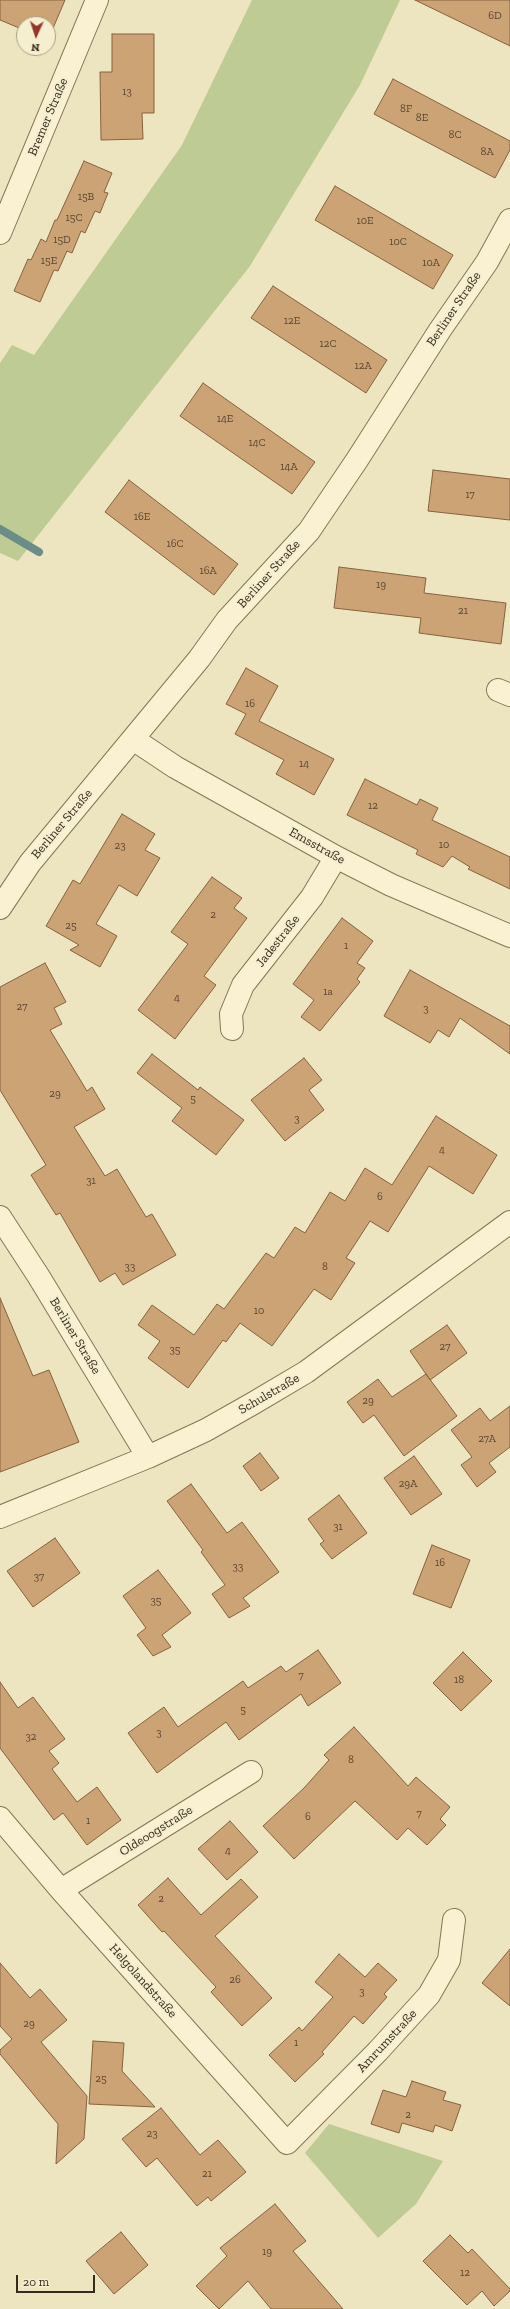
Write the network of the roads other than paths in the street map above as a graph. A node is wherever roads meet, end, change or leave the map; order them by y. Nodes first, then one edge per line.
1 (97, 0) edge
2 (510, 220) edge
3 (0, 233) edge
4 (133, 739) junction
5 (336, 857) junction
6 (0, 908) edge
7 (510, 936) edge
8 (232, 1029) dead end
9 (0, 1217) edge
10 (510, 1222) edge
11 (148, 1457) junction
12 (0, 1517) edge
13 (251, 1772) dead end
14 (0, 1818) edge
15 (61, 1890) junction
16 (454, 1920) dead end
17 (287, 2143) joint

1 - 3 street, Bremer Straße
2 - 4 street, Berliner Straße
4 - 5 street, Emsstraße
4 - 6 street, Berliner Straße
5 - 7 street, Emsstraße
5 - 8 street, Jadestraße
9 - 11 street, Berliner Straße
10 - 11 street, Schulstraße
11 - 12 street, Schulstraße
13 - 15 street, Oldeoogstraße
14 - 15 street, Helgolandstraße
15 - 17 street, Helgolandstraße
16 - 17 street, Amrumstraße

